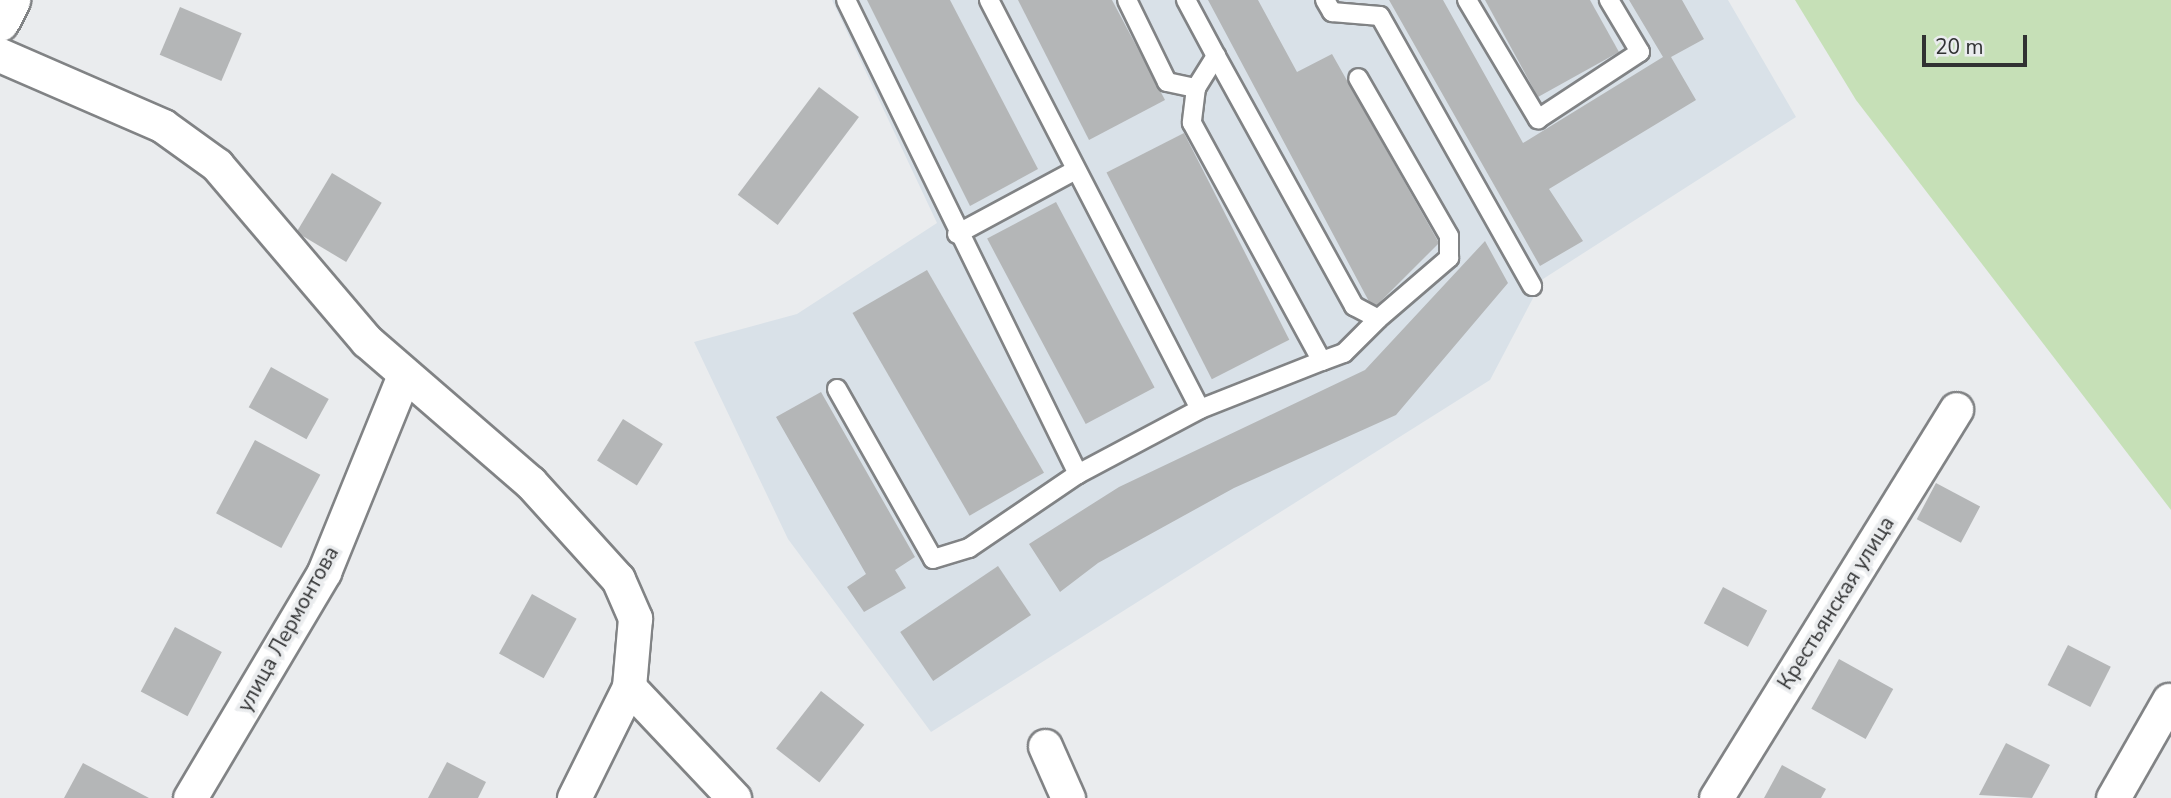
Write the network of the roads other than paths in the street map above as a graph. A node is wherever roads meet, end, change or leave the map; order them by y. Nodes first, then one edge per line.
1 (11, 0) edge
2 (846, 0) edge
3 (989, 0) edge
4 (1127, 0) edge
5 (1186, 0) edge
6 (1325, 0) edge
7 (1467, 0) edge
8 (1609, 0) edge
9 (0, 22) edge
10 (0, 55) edge
11 (1216, 56) junction
12 (1358, 78) dead end
13 (1196, 88) junction
14 (1074, 171) junction
15 (957, 234) junction
16 (1532, 286) dead end
17 (1378, 318) junction
18 (1321, 361) junction
19 (404, 375) junction
20 (837, 389) dead end
21 (1200, 409) junction
22 (1956, 409) dead end
23 (1079, 474) junction
24 (629, 687) junction
25 (2169, 700) dead end
26 (1045, 746) dead end
27 (190, 798) edge
28 (574, 798) edge
29 (734, 798) edge
30 (1068, 798) edge
31 (1716, 798) edge
32 (2113, 798) edge

1 - 9 main road
2 - 15 lane
3 - 14 lane
4 - 13 lane
5 - 11 lane
6 - 16 lane
7 - 8 lane
10 - 19 street
11 - 13 lane
11 - 17 lane
12 - 17 lane
13 - 18 lane
14 - 15 lane
14 - 21 lane
15 - 23 lane
17 - 18 lane
18 - 21 lane
19 - 24 street
19 - 27 street, улица Лермонтова
20 - 23 lane
21 - 23 lane
22 - 31 street, Крестьянская улица
24 - 28 street
24 - 29 street
25 - 32 street
26 - 30 street

